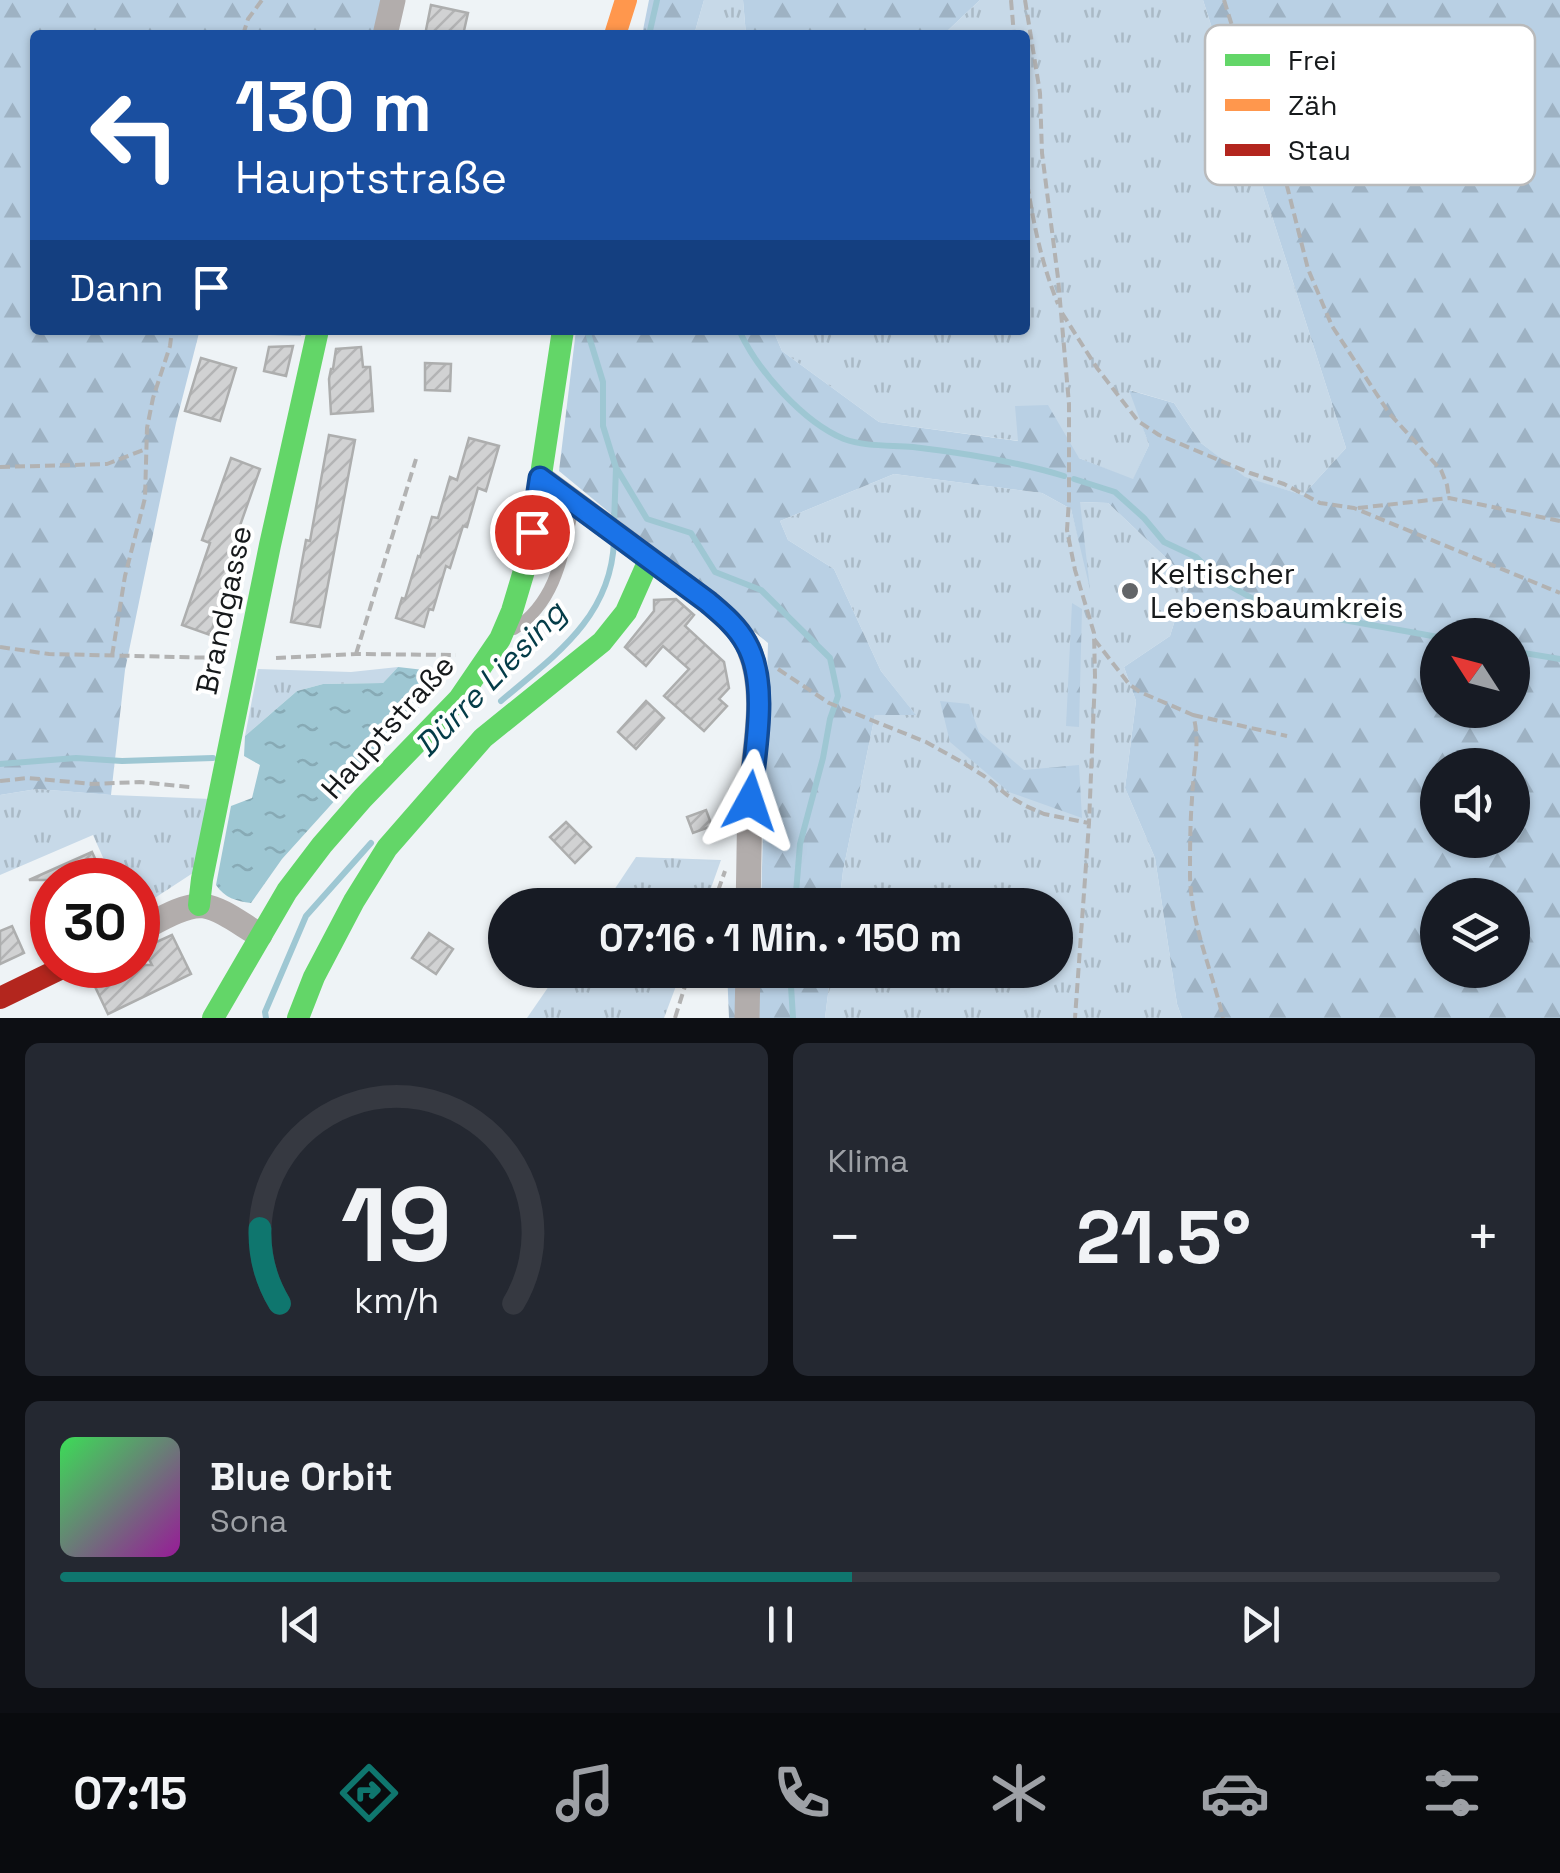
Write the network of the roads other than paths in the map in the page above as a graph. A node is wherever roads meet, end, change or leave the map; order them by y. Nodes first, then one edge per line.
1 (392, 0) edge
2 (626, 0) edge
3 (386, 30) edge
4 (617, 30) edge
5 (317, 335) edge
6 (562, 335) edge
7 (540, 478) junction
8 (574, 502) junction
9 (650, 558) junction
10 (495, 647) junction
11 (748, 888) edge
12 (198, 905) junction
13 (160, 920) edge
14 (260, 935) junction
15 (30, 983) edge
16 (748, 988) edge
17 (0, 998) edge
18 (213, 1018) edge
19 (298, 1018) edge
20 (747, 1018) edge

1 - 3 street
2 - 4 street
5 - 12 street, Brandgasse
6 - 7 street, Hauptstraße
7 - 8 street
7 - 10 street, Hauptstraße
8 - 9 street
8 - 10 lane
9 - 11 street
9 - 19 street
10 - 14 street, Hauptstraße
12 - 13 street
12 - 14 street
14 - 18 street, Hauptstraße
15 - 17 street
16 - 20 street

